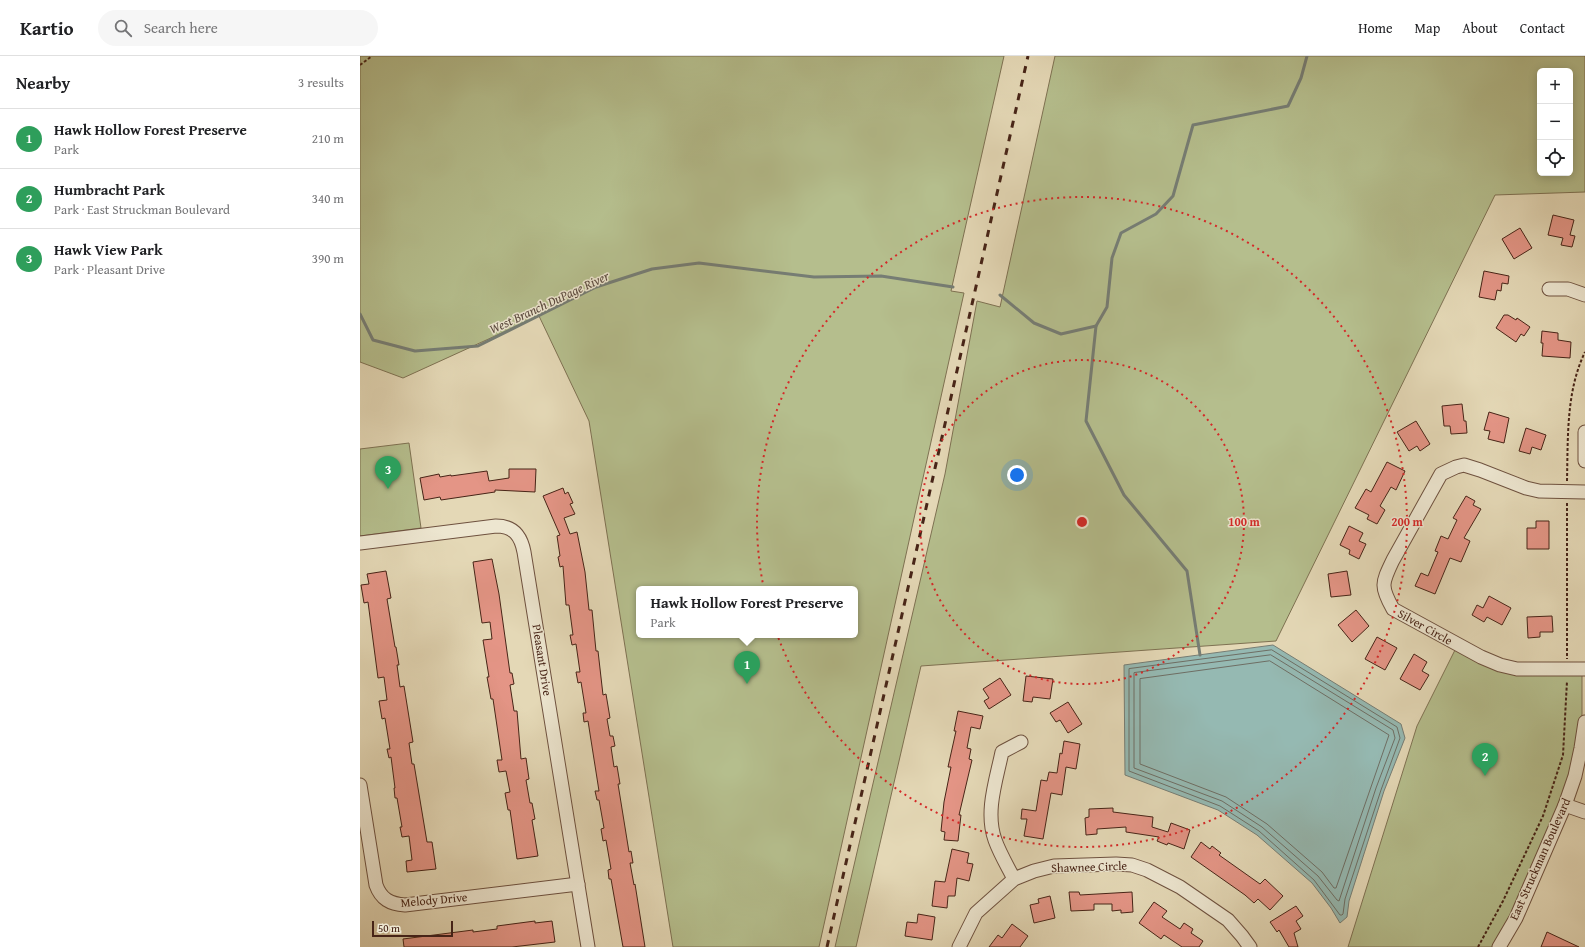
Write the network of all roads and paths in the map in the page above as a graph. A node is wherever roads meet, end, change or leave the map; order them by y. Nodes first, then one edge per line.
1 (372, 56) edge
2 (360, 65) edge
3 (1549, 289) dead end
4 (1585, 295) edge
5 (1585, 352) edge
6 (1585, 432) edge
7 (1585, 460) edge
8 (1567, 492) junction
9 (1585, 492) edge
10 (360, 543) edge
11 (1567, 669) junction
12 (1585, 669) edge
13 (1585, 722) edge
14 (1021, 742) dead end
15 (360, 785) edge
16 (1565, 805) junction
17 (1585, 812) edge
18 (1014, 879) junction
19 (578, 884) junction
20 (588, 947) edge
21 (959, 947) edge
22 (1250, 947) edge
23 (1478, 947) edge
24 (1499, 947) edge

1 - 2 path
3 - 4 street
5 - 8 path
6 - 7 street
8 - 9 street, Silver Circle
8 - 11 path
8 - 11 street, Silver Circle
10 - 19 street, Pleasant Drive
11 - 12 street, Silver Circle
11 - 23 path
13 - 16 street, East Struckman Boulevard
14 - 18 street
15 - 19 street, Melody Drive
16 - 17 street
16 - 24 street, East Struckman Boulevard
18 - 21 street, Shawnee Circle
18 - 22 street, Shawnee Circle
19 - 20 street, Pleasant Drive

